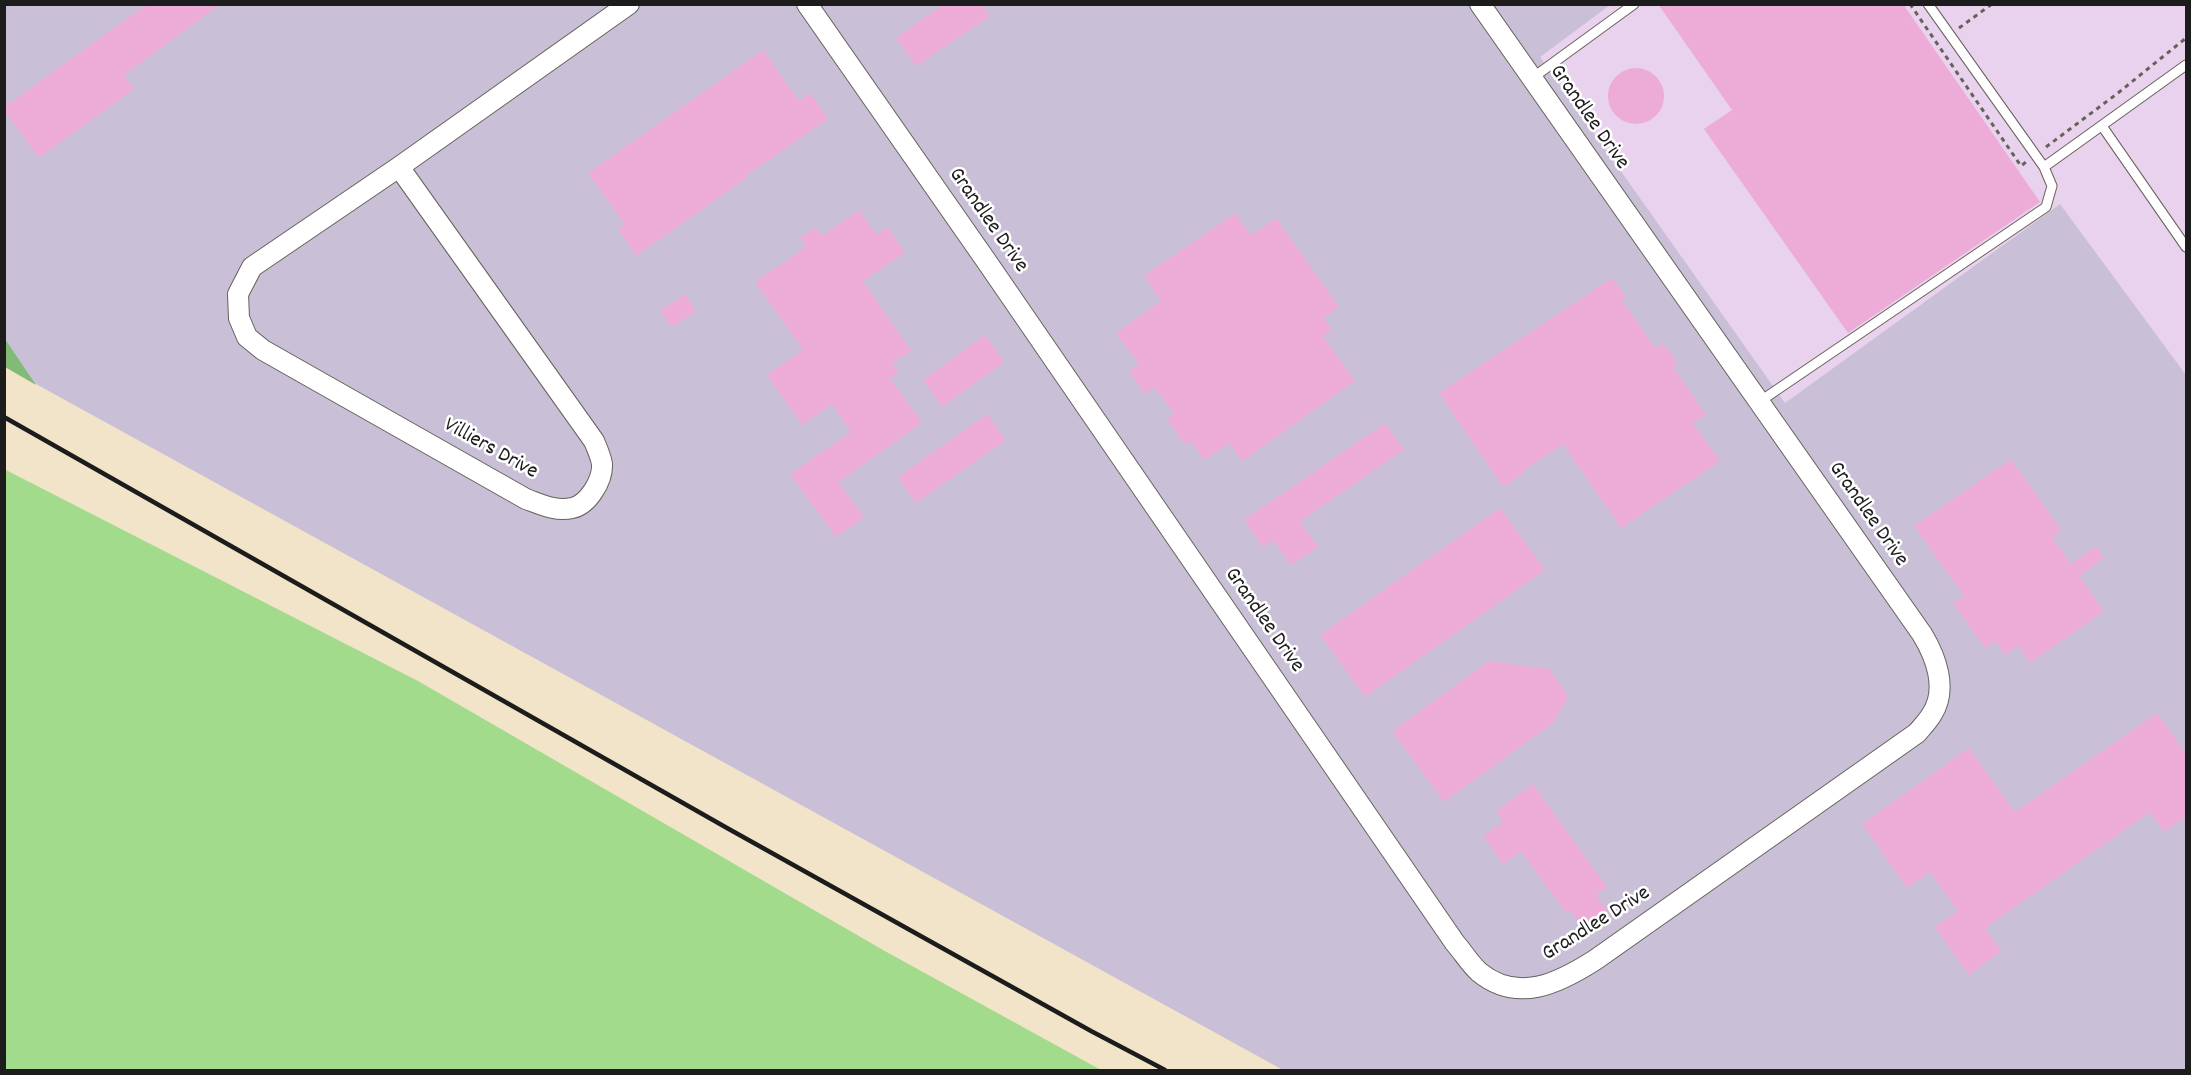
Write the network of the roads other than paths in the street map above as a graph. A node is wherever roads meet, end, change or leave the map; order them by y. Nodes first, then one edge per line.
1 (629, 4) edge
2 (807, 4) edge
3 (1480, 4) edge
4 (1634, 4) edge
5 (1928, 4) edge
6 (2187, 65) edge
7 (1532, 79) junction
8 (2102, 126) junction
9 (399, 167) junction
10 (2044, 167) junction
11 (2187, 247) edge
12 (1759, 402) junction

1 - 9 street, Villiers Drive
2 - 12 street, Grandlee Drive
3 - 7 street, Grandlee Drive
4 - 7 lane
5 - 10 lane
6 - 8 lane
7 - 12 street, Grandlee Drive
8 - 10 lane
8 - 11 lane
9 - 9 street, Villiers Drive
10 - 12 lane

